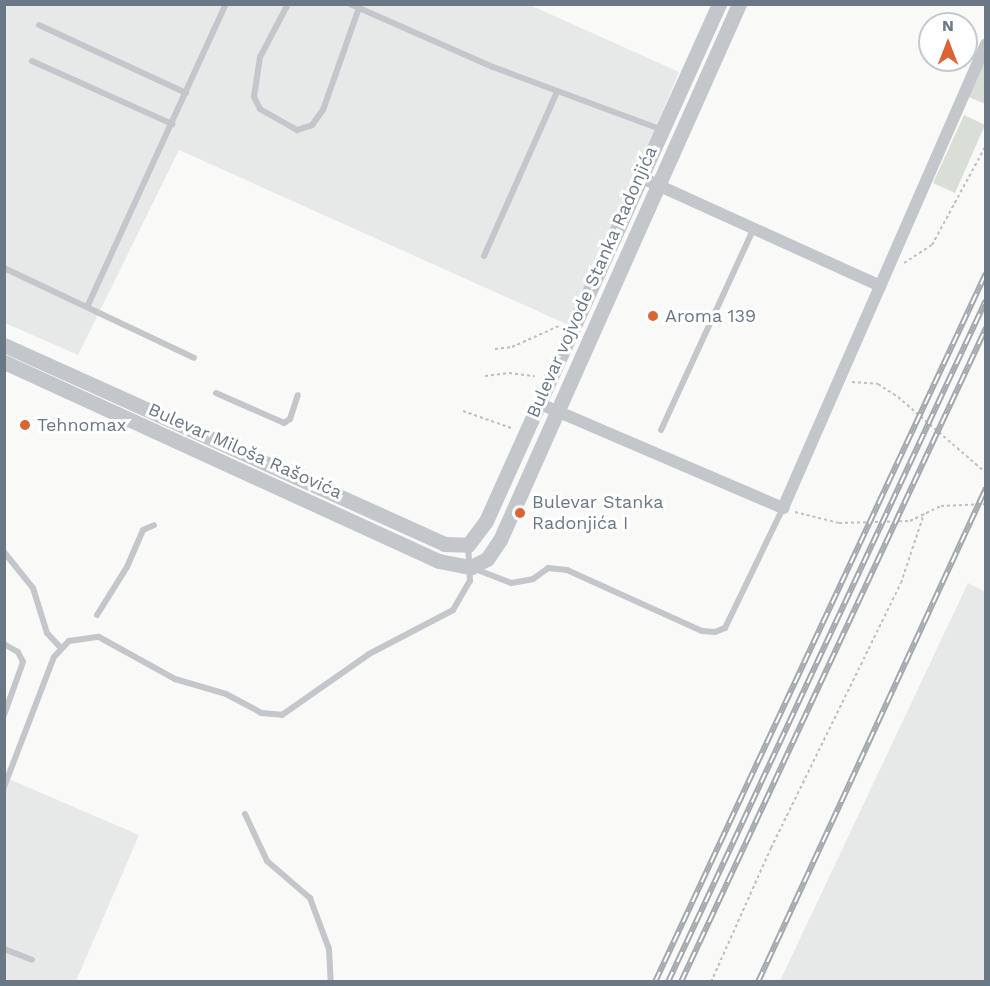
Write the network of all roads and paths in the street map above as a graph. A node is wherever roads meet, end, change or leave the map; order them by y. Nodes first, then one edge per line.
1 (226, 4) edge
2 (288, 4) edge
3 (350, 4) edge
4 (719, 4) edge
5 (739, 4) edge
6 (359, 8) junction
7 (39, 25) dead end
8 (986, 44) edge
9 (32, 61) dead end
10 (557, 92) junction
11 (186, 93) junction
12 (172, 123) junction
13 (660, 129) junction
14 (986, 145) edge
15 (640, 177) junction
16 (658, 184) junction
17 (753, 230) junction
18 (484, 256) dead end
19 (889, 265) junction
20 (4, 268) edge
21 (880, 286) junction
22 (88, 305) junction
23 (571, 329) junction
24 (4, 345) edge
25 (495, 350) dead end
26 (194, 358) dead end
27 (4, 362) edge
28 (485, 376) dead end
29 (547, 383) junction
30 (837, 385) junction
31 (216, 393) dead end
32 (298, 395) dead end
33 (538, 403) junction
34 (556, 410) junction
35 (463, 411) dead end
36 (661, 430) dead end
37 (524, 434) junction
38 (986, 473) edge
39 (986, 504) edge
40 (783, 508) junction
41 (924, 514) junction
42 (154, 525) dead end
43 (468, 545) junction
44 (4, 552) edge
45 (471, 567) junction
46 (97, 615) dead end
47 (4, 644) edge
48 (61, 648) junction
49 (4, 715) edge
50 (4, 787) edge
51 (245, 814) dead end
52 (4, 949) edge
53 (32, 960) dead end
54 (331, 981) edge
55 (711, 981) edge

1 - 11 lane
2 - 6 lane
3 - 6 lane
4 - 13 street, Bulevar vojvode Stanka Radonjića
5 - 16 street, Bulevar vojvode Stanka Radonjića
6 - 10 lane
7 - 11 lane
8 - 19 street
9 - 12 lane
10 - 13 lane
10 - 18 lane
11 - 12 lane
12 - 22 lane
13 - 15 street, Bulevar vojvode Stanka Radonjića
14 - 19 path
15 - 16 street
15 - 23 street, Bulevar vojvode Stanka Radonjića
16 - 17 street
16 - 34 street, Bulevar vojvode Stanka Radonjića
17 - 21 street
17 - 36 lane
19 - 21 street
20 - 22 lane
21 - 30 street
22 - 26 lane
23 - 25 path
23 - 29 street, Bulevar vojvode Stanka Radonjića
24 - 43 street, Bulevar Miloša Rašovića
27 - 45 street, Bulevar Miloša Rašovića
28 - 29 path
29 - 33 street, Bulevar vojvode Stanka Radonjića
30 - 38 path
30 - 40 street
31 - 32 lane
33 - 34 street
33 - 37 street, Bulevar vojvode Stanka Radonjića
34 - 40 street
34 - 45 street, Bulevar vojvode Stanka Radonjića
35 - 37 path
37 - 43 street, Bulevar vojvode Stanka Radonjića
39 - 41 path
40 - 41 path
40 - 45 lane
41 - 55 path
42 - 46 lane
43 - 45 lane
44 - 48 lane
45 - 48 lane
47 - 49 lane
48 - 50 lane
51 - 54 lane
52 - 53 lane

